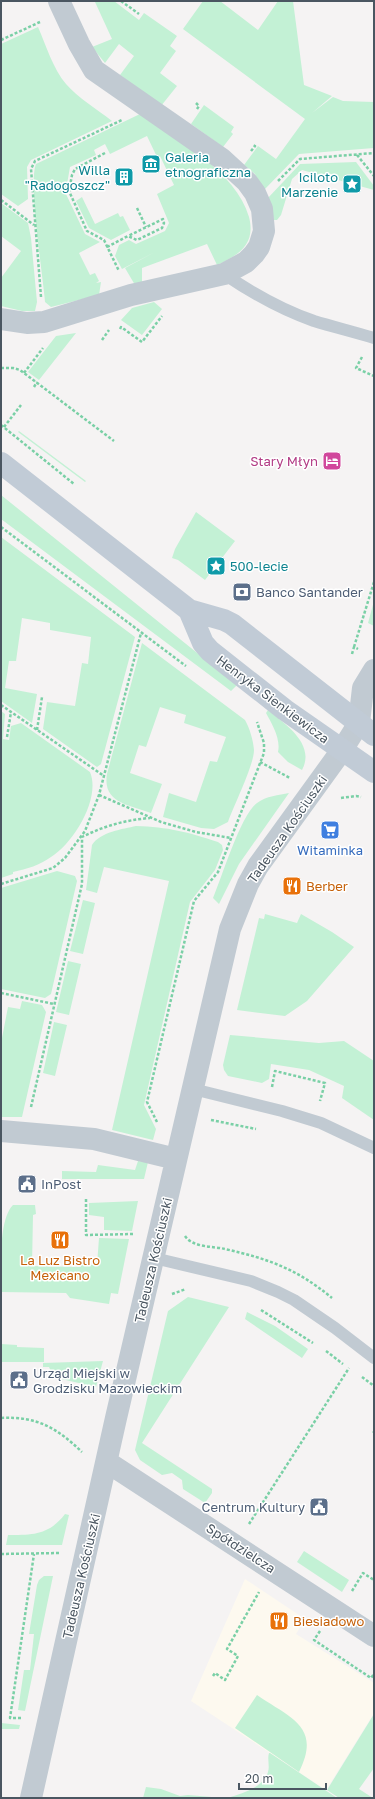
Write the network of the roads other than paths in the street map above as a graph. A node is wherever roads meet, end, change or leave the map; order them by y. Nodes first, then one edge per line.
1 (61, 6) edge
2 (224, 274) junction
3 (1, 319) edge
4 (374, 338) edge
5 (1, 463) edge
6 (189, 610) junction
7 (369, 661) edge
8 (369, 724) edge
9 (342, 750) junction
10 (374, 772) edge
11 (193, 1089) junction
12 (1, 1131) edge
13 (374, 1148) edge
14 (176, 1159) junction
15 (154, 1258) junction
16 (374, 1358) edge
17 (107, 1462) junction
18 (374, 1636) edge
19 (31, 1798) edge

1 - 2 street
2 - 3 street
2 - 4 lane
5 - 6 main road, Henryka Sienkiewicza
6 - 8 main road, Henryka Sienkiewicza
6 - 9 main road, Henryka Sienkiewicza
7 - 8 street
8 - 9 street, Tadeusza Kościuszki
9 - 10 main road, Henryka Sienkiewicza
9 - 11 street, Tadeusza Kościuszki
11 - 13 lane
11 - 14 street, Tadeusza Kościuszki
12 - 14 street
14 - 15 street, Tadeusza Kościuszki
15 - 16 lane
15 - 17 street, Tadeusza Kościuszki
17 - 18 street, Spółdzielcza
17 - 19 street, Tadeusza Kościuszki

